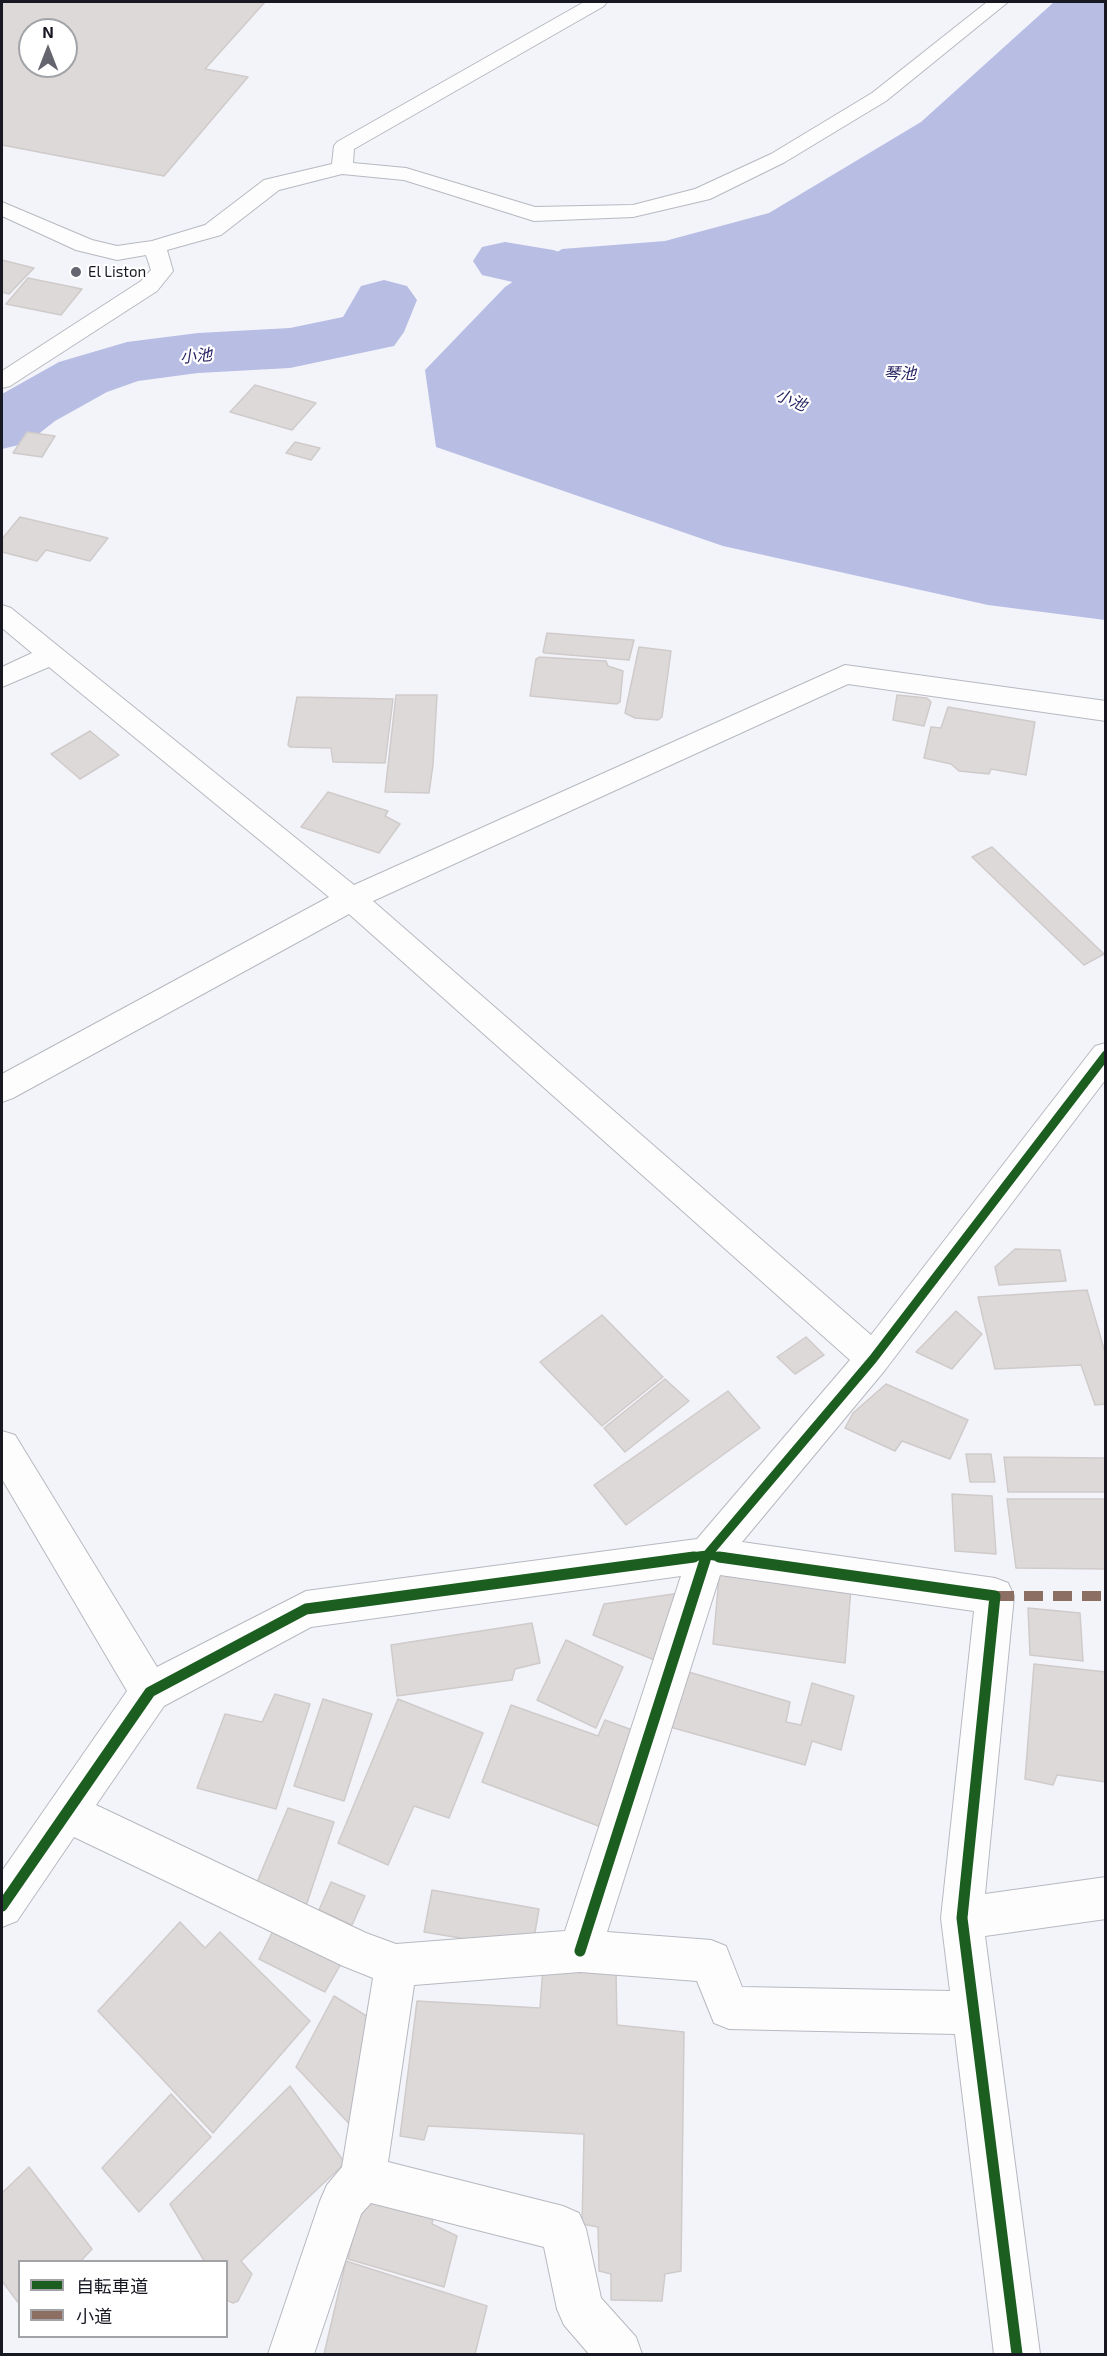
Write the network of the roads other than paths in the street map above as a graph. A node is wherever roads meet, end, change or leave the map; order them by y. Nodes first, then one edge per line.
1 (998, 2) edge
2 (589, 6) edge
3 (342, 168) junction
4 (2, 208) edge
5 (155, 247) junction
6 (2, 381) edge
7 (2, 614) edge
8 (50, 655) junction
9 (2, 678) edge
10 (1106, 711) edge
11 (351, 898) junction
12 (1106, 1055) edge
13 (2, 1089) edge
14 (873, 1359) junction
15 (2, 1447) edge
16 (707, 1555) junction
17 (150, 1692) junction
18 (67, 1812) junction
19 (1106, 1898) edge
20 (2, 1906) edge
21 (962, 1918) junction
22 (580, 1951) junction
23 (396, 1965) junction
24 (975, 2013) junction
25 (362, 2178) junction
26 (291, 2355) edge
27 (619, 2355) edge
28 (1017, 2355) edge

1 - 3 street
2 - 3 street
3 - 5 street
4 - 5 street
5 - 6 street
7 - 8 street
8 - 9 street
8 - 11 street
10 - 11 street
11 - 13 street
11 - 14 street
12 - 14 street
14 - 16 street
15 - 17 street
16 - 17 street
16 - 21 street
16 - 22 street
17 - 18 street
18 - 20 street
18 - 23 street
19 - 21 street
21 - 24 street
22 - 23 street
22 - 24 street
23 - 25 street
24 - 28 street
25 - 26 street
25 - 27 street

